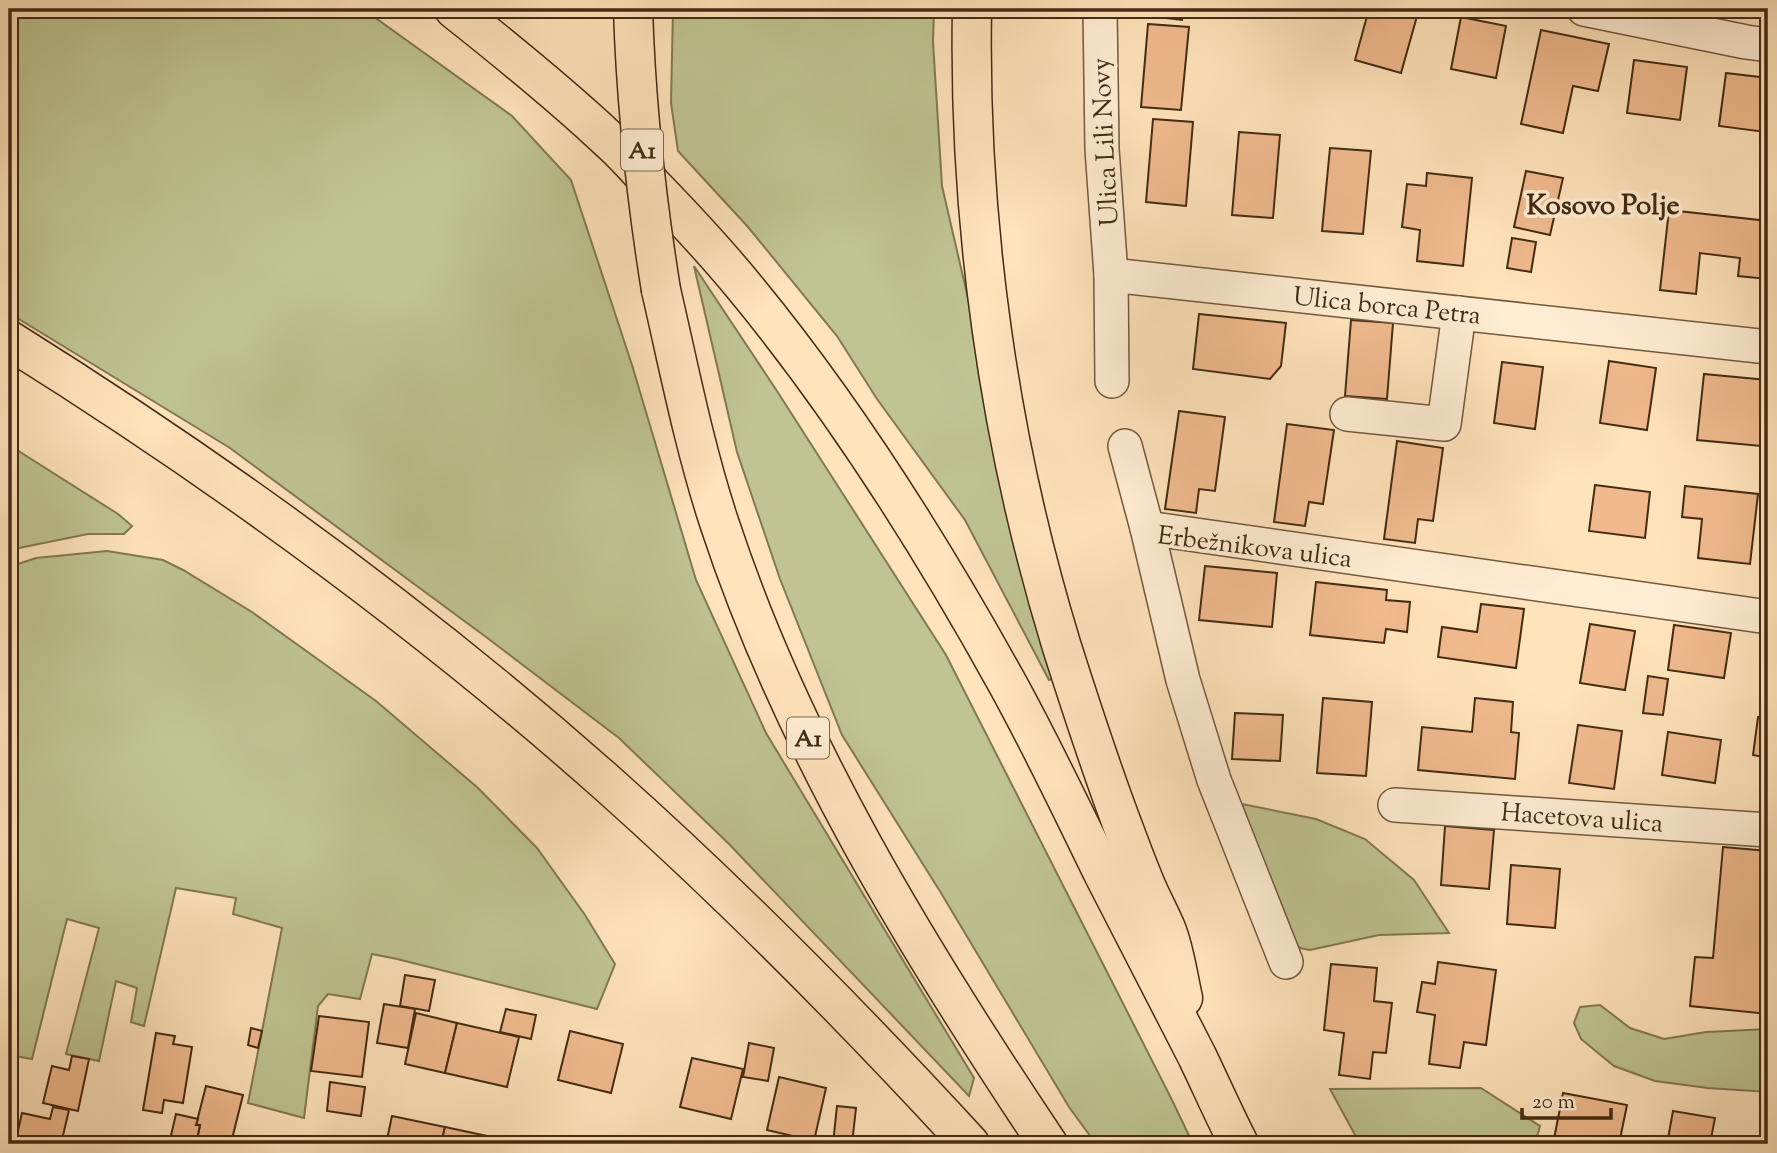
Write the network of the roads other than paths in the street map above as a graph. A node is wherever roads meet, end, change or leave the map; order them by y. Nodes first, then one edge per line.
1 (454, 9) edge
2 (633, 9) edge
3 (972, 9) edge
4 (1100, 9) edge
5 (1584, 9) edge
6 (1768, 45) edge
7 (1111, 275) junction
8 (1460, 313) junction
9 (9, 340) edge
10 (1768, 347) edge
11 (1112, 381) dead end
12 (1347, 414) dead end
13 (1125, 446) dead end
14 (1147, 528) junction
15 (1768, 617) edge
16 (1395, 805) dead end
17 (1768, 830) edge
18 (1286, 962) dead end
19 (1199, 1061) junction
20 (970, 1144) edge
21 (1048, 1144) edge
22 (1239, 1144) edge

1 - 19 highway
2 - 21 highway, A1, bridge
3 - 19 highway
4 - 7 street, Ulica Lili Novy
5 - 6 street
7 - 8 street, Ulica borca Petra
7 - 11 street
8 - 10 street, Ulica borca Petra
8 - 12 street
9 - 20 highway
13 - 14 street
14 - 15 street, Erbežnikova ulica
14 - 18 street, Erbežnikova ulica
16 - 17 street, Hacetova ulica
19 - 22 highway

